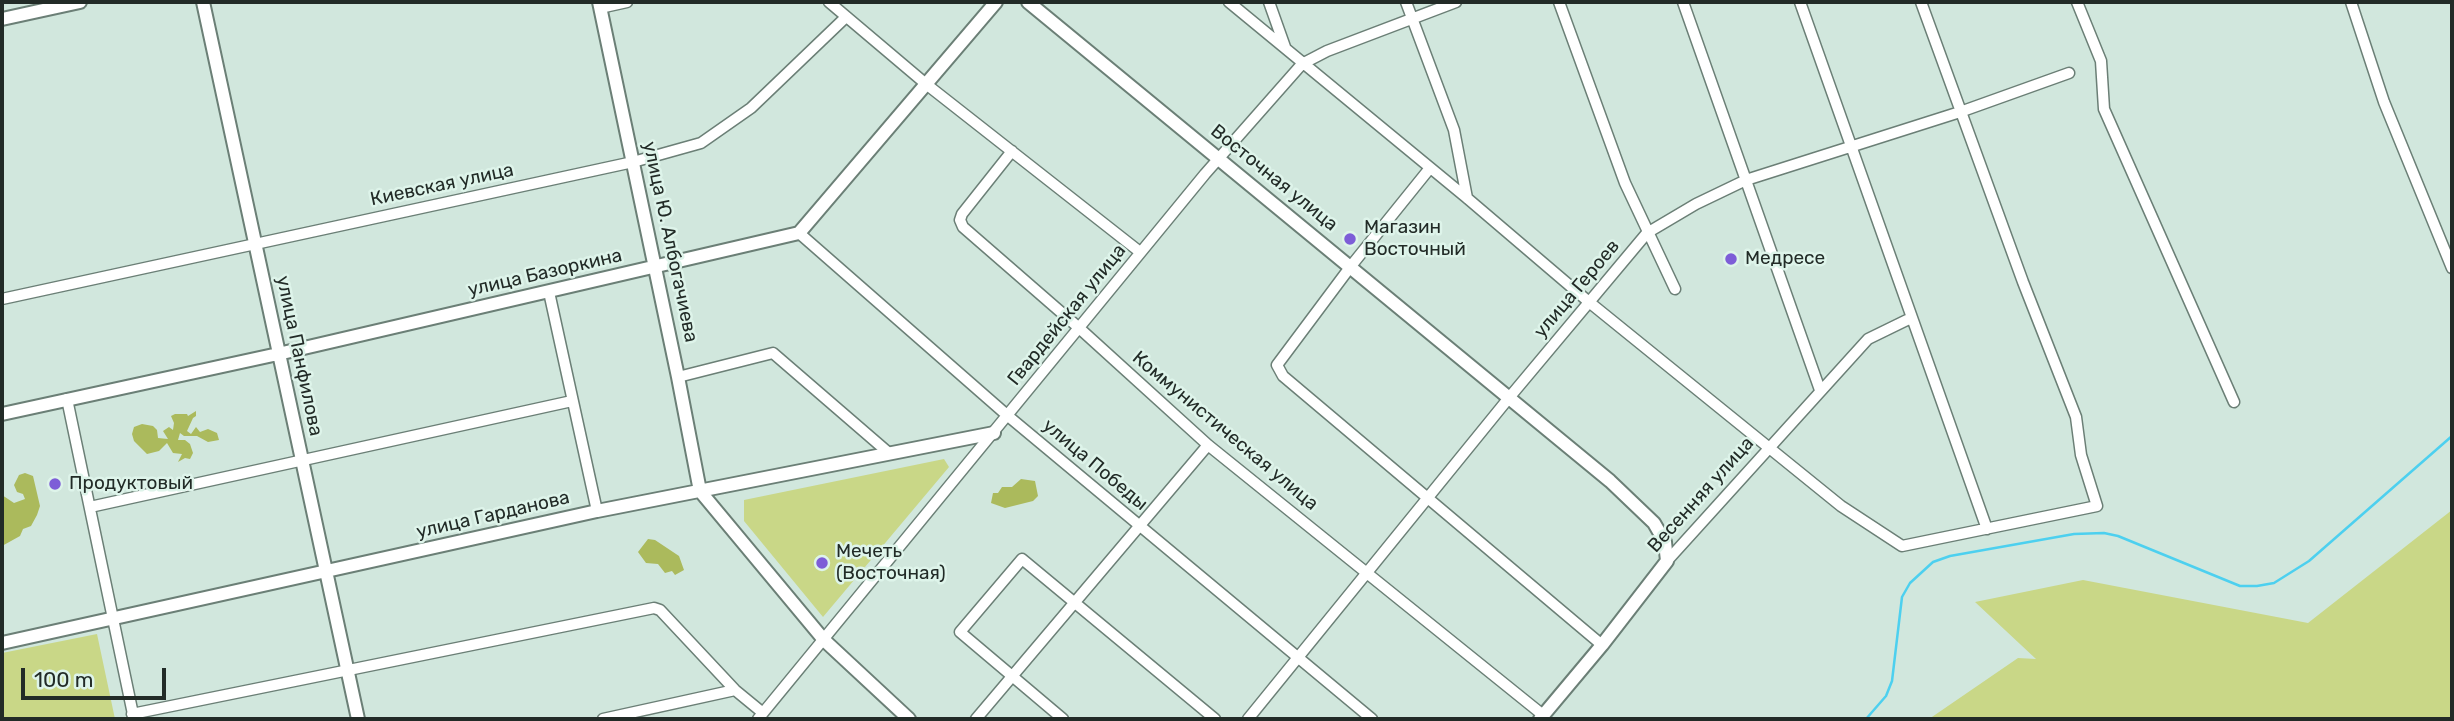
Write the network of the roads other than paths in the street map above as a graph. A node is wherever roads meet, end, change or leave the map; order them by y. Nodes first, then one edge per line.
1 (80, 2) edge
2 (203, 2) edge
3 (627, 2) edge
4 (828, 2) edge
5 (996, 2) edge
6 (1028, 2) edge
7 (1229, 2) edge
8 (1269, 2) edge
9 (1406, 2) edge
10 (1456, 2) edge
11 (1559, 2) edge
12 (1683, 2) edge
13 (1800, 2) edge
14 (1921, 2) edge
15 (2077, 2) edge
16 (2351, 2) edge
17 (600, 5) edge
18 (846, 17) junction
19 (2, 19) edge
20 (1412, 19) junction
21 (1286, 51) junction
22 (1302, 64) junction
23 (2069, 73) dead end
24 (926, 84) junction
25 (1960, 112) junction
26 (1851, 145) junction
27 (1012, 151) junction
28 (1218, 157) junction
29 (633, 162) junction
30 (1430, 168) junction
31 (1746, 180) junction
32 (1467, 198) junction
33 (799, 233) junction
34 (1647, 233) junction
35 (255, 243) junction
36 (1140, 252) junction
37 (1351, 266) junction
38 (656, 267) junction
39 (2452, 268) edge
40 (1675, 289) dead end
41 (549, 292) junction
42 (2, 299) edge
43 (1588, 302) junction
44 (1911, 318) junction
45 (1078, 327) junction
46 (278, 354) junction
47 (678, 377) junction
48 (1820, 390) junction
49 (67, 399) junction
50 (1508, 399) junction
51 (572, 401) junction
52 (2234, 401) dead end
53 (2, 414) edge
54 (1008, 416) junction
55 (994, 433) junction
56 (1208, 445) junction
57 (1769, 447) junction
58 (890, 454) junction
59 (302, 461) junction
60 (700, 491) junction
61 (1428, 497) junction
62 (90, 507) junction
63 (597, 512) junction
64 (1140, 525) junction
65 (1987, 529) junction
66 (1667, 561) junction
67 (326, 572) junction
68 (1367, 572) junction
69 (1075, 601) junction
70 (113, 619) junction
71 (824, 640) junction
72 (2, 643) edge
73 (1602, 645) junction
74 (1299, 657) junction
75 (348, 670) junction
76 (1012, 676) junction
77 (735, 690) junction
78 (133, 716) edge
79 (761, 716) edge
80 (1542, 717) edge
81 (358, 719) edge
82 (603, 719) edge
83 (909, 719) edge
84 (976, 719) edge
85 (1063, 719) edge
86 (1215, 719) edge
87 (1248, 719) edge
88 (1372, 719) edge

1 - 19 street
2 - 35 street, улица Панфилова
3 - 17 street
4 - 18 street
5 - 24 street
6 - 28 street, Восточная улица
7 - 21 street
8 - 21 street
9 - 20 street
10 - 20 street, Гвардейская улица
11 - 34 street
12 - 31 street
13 - 26 street
14 - 25 street
15 - 52 street
16 - 39 street
17 - 29 street, улица Ю. Албогачиева
18 - 24 street
18 - 29 street, Киевская улица
20 - 22 street, Гвардейская улица
20 - 32 street
21 - 22 street
22 - 28 street, Гвардейская улица
22 - 30 street
23 - 25 street, улица Героев
24 - 27 street
24 - 33 street
25 - 26 street, улица Героев
25 - 65 street
26 - 31 street, улица Героев
26 - 44 street
27 - 36 street
27 - 45 street, Коммунистическая улица
28 - 36 street, Гвардейская улица
28 - 37 street, Восточная улица
29 - 35 street, Киевская улица
29 - 38 street, улица Ю. Албогачиева
30 - 32 street
30 - 37 street
31 - 34 street, улица Героев
31 - 48 street
32 - 43 street
33 - 38 street, улица Базоркина
33 - 54 street, улица Победы
34 - 40 street
34 - 43 street, улица Героев
35 - 42 street, Киевская улица
35 - 46 street, улица Панфилова
36 - 45 street, Гвардейская улица
37 - 50 street, Восточная улица
37 - 61 street
38 - 41 street, улица Базоркина
38 - 47 street, улица Ю. Албогачиева
41 - 46 street, улица Базоркина
41 - 51 street
43 - 50 street, улица Героев
43 - 57 street
44 - 48 street, Весенняя улица
44 - 65 street
45 - 54 street, Гвардейская улица
45 - 56 street, Коммунистическая улица
46 - 49 street, улица Базоркина
46 - 59 street, улица Панфилова
47 - 58 street
47 - 60 street, улица Ю. Албогачиева
48 - 57 street, Весенняя улица
49 - 53 street, улица Базоркина
49 - 62 street
50 - 61 street, улица Героев
50 - 66 street, Восточная улица
51 - 59 street
51 - 63 street
54 - 55 street, Гвардейская улица
54 - 64 street, улица Победы
55 - 58 street, улица Гарданова
55 - 71 street, Гвардейская улица
56 - 64 street
56 - 68 street, Коммунистическая улица
57 - 65 street
57 - 66 street, Весенняя улица
58 - 60 street, улица Гарданова
59 - 62 street
59 - 67 street, улица Панфилова
60 - 63 street, улица Гарданова
60 - 71 street
61 - 68 street, улица Героев
61 - 73 street
62 - 70 street
63 - 67 street, улица Гарданова
64 - 69 street
64 - 74 street, улица Победы
66 - 73 street, Весенняя улица
67 - 70 street, улица Гарданова
67 - 75 street, улица Панфилова
68 - 74 street, улица Героев
68 - 80 street, Коммунистическая улица
69 - 76 street
69 - 76 street
69 - 86 street
70 - 72 street, улица Гарданова
70 - 78 street
71 - 79 street, Гвардейская улица
71 - 83 street
73 - 80 street, Весенняя улица
74 - 87 street, улица Героев
74 - 88 street, улица Победы
75 - 77 street
75 - 78 street
75 - 81 street, улица Панфилова
76 - 84 street
76 - 85 street
77 - 79 street
77 - 82 street

